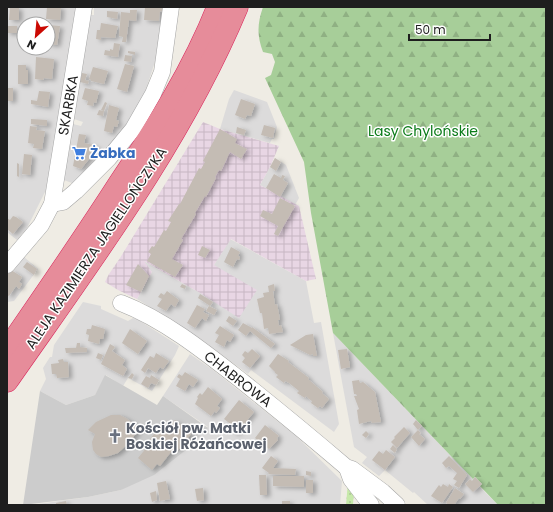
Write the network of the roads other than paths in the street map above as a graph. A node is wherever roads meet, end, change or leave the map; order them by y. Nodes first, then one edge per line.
1 (84, 7) edge
2 (171, 7) edge
3 (218, 7) edge
4 (237, 7) edge
5 (52, 204) junction
6 (7, 265) edge
7 (121, 303) dead end
8 (7, 350) edge
9 (7, 381) edge
10 (346, 467) junction
11 (371, 505) edge
12 (396, 505) edge

1 - 5 street, SKARBKA
2 - 5 street
3 - 8 highway, ALEJA KAZIMIERZA JAGIELLOŃCZYKA
4 - 9 highway, ALEJA KAZIMIERZA JAGIELLOŃCZYKA
5 - 6 street, SKARBKA
7 - 10 street, CHABROWA
10 - 11 street, CHABROWA
10 - 12 street, CHABROWA

